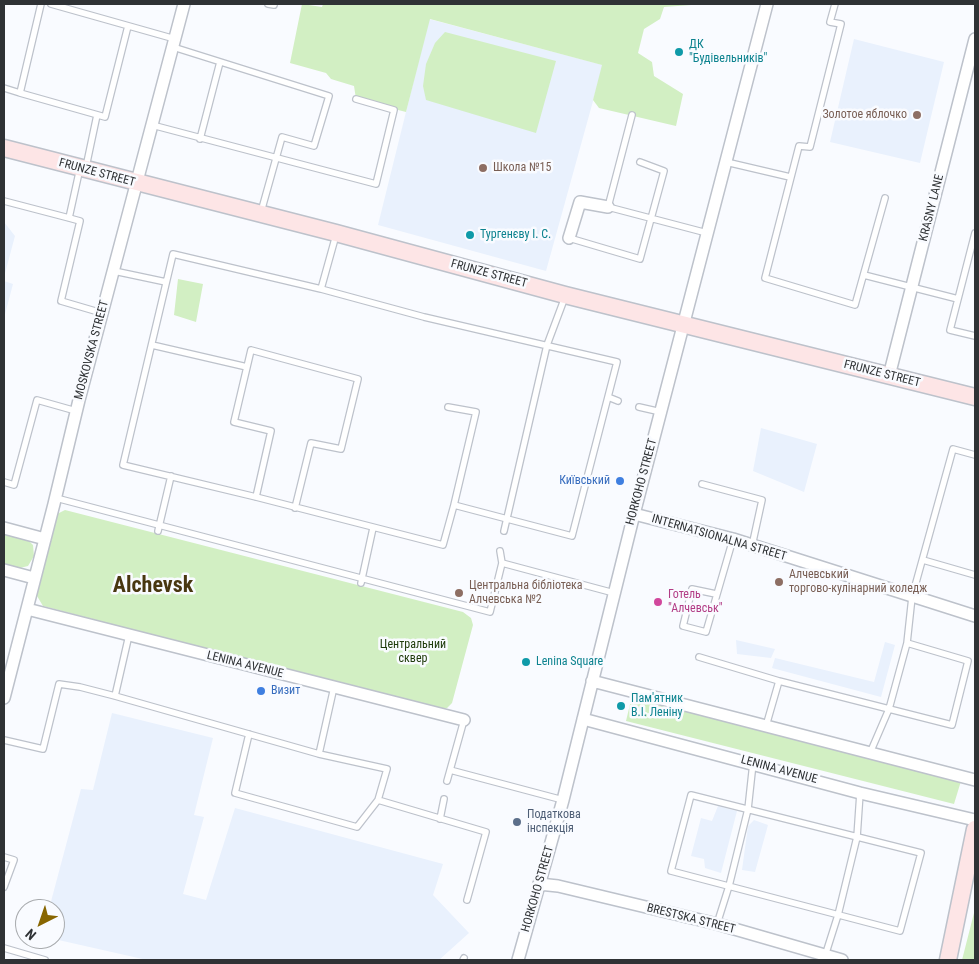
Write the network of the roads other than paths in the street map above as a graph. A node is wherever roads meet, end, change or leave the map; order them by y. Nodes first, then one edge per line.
1 (41, 4) edge
2 (51, 4) edge
3 (184, 4) edge
4 (268, 4) edge
5 (274, 4) edge
6 (767, 4) edge
7 (835, 4) edge
8 (128, 26) junction
9 (975, 40) edge
10 (174, 43) junction
11 (220, 62) junction
12 (4, 88) edge
13 (20, 92) junction
14 (356, 99) dead end
15 (97, 115) junction
16 (632, 115) dead end
17 (152, 125) junction
18 (200, 139) junction
19 (4, 148) edge
20 (276, 159) junction
21 (640, 162) dead end
22 (726, 162) junction
23 (82, 169) junction
24 (790, 177) junction
25 (137, 183) junction
26 (885, 198) dead end
27 (4, 200) edge
28 (608, 207) junction
29 (260, 214) junction
30 (69, 218) junction
31 (650, 219) junction
32 (336, 233) junction
33 (706, 233) junction
34 (975, 233) edge
35 (569, 238) joint
36 (114, 271) junction
37 (864, 275) junction
38 (166, 282) junction
39 (911, 288) junction
40 (322, 289) junction
41 (565, 295) junction
42 (958, 300) junction
43 (102, 313) junction
44 (684, 324) junction
45 (975, 336) edge
46 (152, 345) junction
47 (547, 346) junction
48 (247, 367) junction
49 (889, 376) junction
50 (608, 397) junction
51 (975, 397) edge
52 (618, 401) dead end
53 (448, 406) dead end
54 (639, 407) dead end
55 (76, 410) junction
56 (661, 412) junction
57 (975, 455) edge
58 (171, 476) junction
59 (4, 482) edge
60 (702, 484) dead end
61 (256, 497) junction
62 (56, 498) junction
63 (454, 505) junction
64 (295, 508) junction
65 (634, 514) junction
66 (506, 520) junction
67 (4, 528) edge
68 (158, 528) junction
69 (373, 528) junction
70 (504, 531) dead end
71 (45, 539) junction
72 (733, 539) junction
73 (752, 546) junction
74 (500, 551) dead end
75 (923, 560) junction
76 (502, 562) junction
77 (4, 570) edge
78 (975, 575) edge
79 (34, 578) junction
80 (362, 581) junction
81 (614, 593) junction
82 (716, 594) junction
83 (912, 597) junction
84 (27, 610) junction
85 (975, 616) edge
86 (129, 635) junction
87 (907, 643) junction
88 (699, 657) dead end
89 (592, 681) junction
90 (779, 681) junction
91 (334, 687) junction
92 (115, 696) junction
93 (4, 698) edge
94 (889, 709) junction
95 (583, 719) junction
96 (464, 720) joint
97 (766, 726) junction
98 (249, 734) junction
99 (4, 740) edge
100 (870, 753) junction
101 (319, 754) junction
102 (753, 763) junction
103 (450, 770) junction
104 (975, 780) edge
105 (447, 781) dead end
106 (860, 793) junction
107 (444, 799) dead end
108 (378, 800) junction
109 (563, 800) junction
110 (748, 809) junction
111 (440, 819) junction
112 (975, 820) edge
113 (975, 830) edge
114 (857, 837) junction
115 (4, 857) edge
116 (539, 884) junction
117 (729, 886) junction
118 (4, 887) edge
119 (467, 900) dead end
120 (838, 916) junction
121 (717, 924) junction
122 (4, 948) edge
123 (825, 958) edge
124 (45, 960) edge
125 (518, 960) edge
126 (842, 960) edge
127 (948, 960) edge

1 - 13 lane
2 - 8 lane
3 - 10 street, MOSKOVSKA STREET
4 - 5 lane
6 - 22 street, HORKOHO STREET
7 - 24 lane
8 - 10 lane
8 - 15 lane
9 - 39 street, KRASNY LANE
10 - 11 lane
10 - 17 street, MOSKOVSKA STREET
11 - 18 lane
11 - 20 lane
12 - 13 lane
13 - 15 lane
14 - 20 lane
15 - 23 lane
16 - 28 lane
17 - 18 lane
17 - 25 street, MOSKOVSKA STREET
18 - 20 lane
19 - 23 street, FRUNZE STREET
20 - 29 lane
21 - 31 lane
22 - 24 lane
22 - 33 street, HORKOHO STREET
23 - 25 street, FRUNZE STREET
23 - 30 lane
24 - 37 lane
25 - 29 street, FRUNZE STREET
25 - 36 street, MOSKOVSKA STREET
26 - 37 lane
27 - 30 lane
28 - 31 lane
28 - 35 street
29 - 32 street, FRUNZE STREET
30 - 43 lane
31 - 33 lane
31 - 35 lane
32 - 40 lane
32 - 41 street, FRUNZE STREET
33 - 44 street, HORKOHO STREET
34 - 42 lane
36 - 38 lane
36 - 43 street, MOSKOVSKA STREET
37 - 39 lane
38 - 40 lane
38 - 46 lane
39 - 42 lane
39 - 49 street, KRASNY LANE
40 - 47 lane
41 - 44 street, FRUNZE STREET
41 - 47 lane
42 - 45 lane
43 - 55 street, MOSKOVSKA STREET
44 - 49 street, FRUNZE STREET
44 - 56 street, HORKOHO STREET
46 - 48 lane
46 - 58 lane
47 - 50 lane
47 - 66 lane
48 - 61 lane
48 - 64 lane
49 - 51 street, FRUNZE STREET
50 - 52 lane
50 - 66 lane
53 - 63 lane
54 - 56 lane
55 - 59 lane
55 - 62 street, MOSKOVSKA STREET
56 - 65 street, HORKOHO STREET
57 - 75 lane
58 - 61 lane
58 - 68 lane
60 - 73 lane
61 - 64 lane
62 - 68 lane
62 - 71 street, MOSKOVSKA STREET
63 - 66 lane
63 - 69 lane
64 - 69 lane
65 - 72 street, INTERNATSIONALNA STREET
65 - 81 street, HORKOHO STREET
66 - 70 lane
67 - 71 street
68 - 80 lane
69 - 80 lane
71 - 79 street, MOSKOVSKA STREET
72 - 73 street, INTERNATSIONALNA STREET
72 - 82 lane
73 - 83 street, INTERNATSIONALNA STREET
74 - 76 lane
75 - 78 lane
75 - 83 lane
76 - 80 lane
76 - 81 lane
77 - 79 street
79 - 84 street, MOSKOVSKA STREET
81 - 89 street, HORKOHO STREET
82 - 82 lane
83 - 85 street, INTERNATSIONALNA STREET
83 - 87 lane
84 - 86 street, LENINA AVENUE
84 - 93 street, MOSKOVSKA STREET
86 - 91 street, LENINA AVENUE
86 - 92 lane
87 - 94 lane
87 - 94 lane
88 - 90 lane
89 - 95 street, HORKOHO STREET
89 - 97 street
90 - 94 lane
90 - 97 lane
91 - 96 street, LENINA AVENUE
91 - 101 lane
92 - 98 lane
92 - 99 lane
94 - 100 lane
95 - 102 street, LENINA AVENUE
95 - 109 street, HORKOHO STREET
96 - 103 lane
97 - 100 street
98 - 101 lane
98 - 108 lane
100 - 104 street
101 - 108 lane
102 - 106 street, LENINA AVENUE
102 - 110 lane
103 - 105 lane
103 - 109 lane
106 - 112 street, LENINA AVENUE
106 - 114 lane
107 - 111 lane
108 - 111 lane
109 - 116 street, HORKOHO STREET
110 - 114 lane
110 - 117 lane
110 - 117 lane
111 - 119 lane
113 - 127 street
114 - 120 lane
114 - 120 lane
115 - 118 lane
116 - 121 street, BRESTSKA STREET
116 - 125 street, HORKOHO STREET
117 - 120 lane
117 - 121 lane
120 - 123 lane
121 - 123 street, BRESTSKA STREET
122 - 124 lane
123 - 126 street, BRESTSKA STREET

